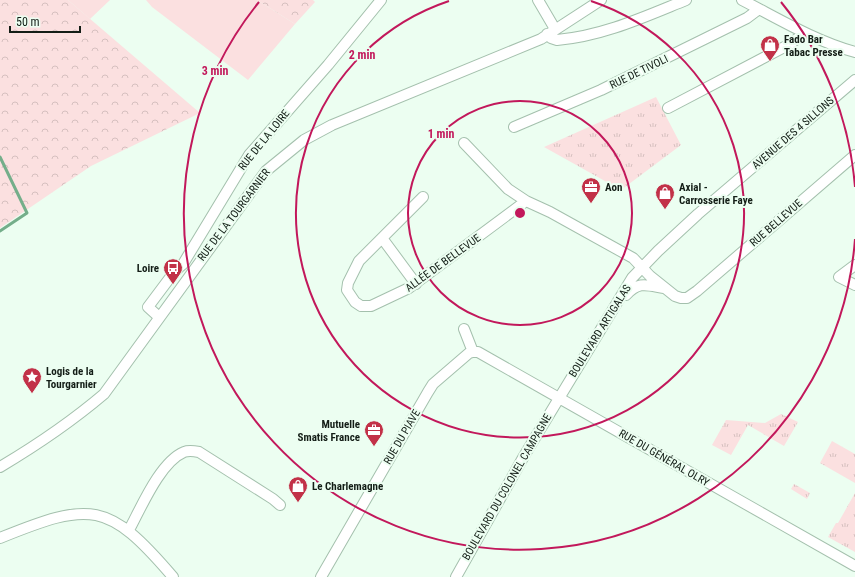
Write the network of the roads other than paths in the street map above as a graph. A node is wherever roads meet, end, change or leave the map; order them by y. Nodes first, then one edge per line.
1 (381, 0) edge
2 (538, 0) edge
3 (601, 0) edge
4 (686, 0) edge
5 (742, 0) edge
6 (759, 9) junction
7 (551, 32) junction
8 (805, 33) junction
9 (855, 52) edge
10 (855, 80) edge
11 (668, 108) dead end
12 (514, 127) dead end
13 (464, 143) dead end
14 (855, 154) edge
15 (423, 197) dead end
16 (526, 201) junction
17 (382, 238) junction
18 (855, 265) edge
19 (643, 267) junction
20 (416, 284) junction
21 (855, 285) edge
22 (664, 288) junction
23 (156, 298) junction
24 (615, 306) junction
25 (167, 307) junction
26 (160, 317) junction
27 (464, 329) dead end
28 (473, 352) junction
29 (559, 398) junction
30 (0, 467) edge
31 (280, 505) dead end
32 (129, 530) junction
33 (0, 538) edge
34 (855, 566) edge
35 (173, 577) edge
36 (321, 577) edge
37 (456, 577) edge

1 - 23 street, RUE DE LA LOIRE
2 - 7 street
3 - 7 street, RUE DE LA TOURGARNIER
4 - 7 street
5 - 6 street
6 - 8 street
6 - 12 street, RUE DE TIVOLI
7 - 25 street, RUE DE LA TOURGARNIER
8 - 9 street
8 - 11 street
10 - 19 street, AVENUE DES 4 SILLONS
13 - 16 street
14 - 22 street, RUE BELLEVUE
15 - 17 street, ALLÉE DE BELLEVUE
16 - 19 street
16 - 20 street, ALLÉE DE BELLEVUE
17 - 20 street
17 - 20 street, ALLÉE DE BELLEVUE
18 - 21 street
19 - 22 street
19 - 24 street, BOULEVARD ARTIGALAS
22 - 24 street
23 - 25 street
23 - 26 street, RUE DE LA LOIRE
24 - 29 street, BOULEVARD ARTIGALAS
25 - 26 street, RUE DE LA TOURGARNIER
26 - 30 street, RUE DE LA TOURGARNIER
27 - 28 street
28 - 29 street, RUE DU GÉNÉRAL OLRY
28 - 36 street, RUE DU PIAVE
29 - 34 street, RUE DU GÉNÉRAL OLRY
29 - 37 street, BOULEVARD DU COLONEL CAMPAGNE
31 - 32 street
32 - 33 street
32 - 35 street

